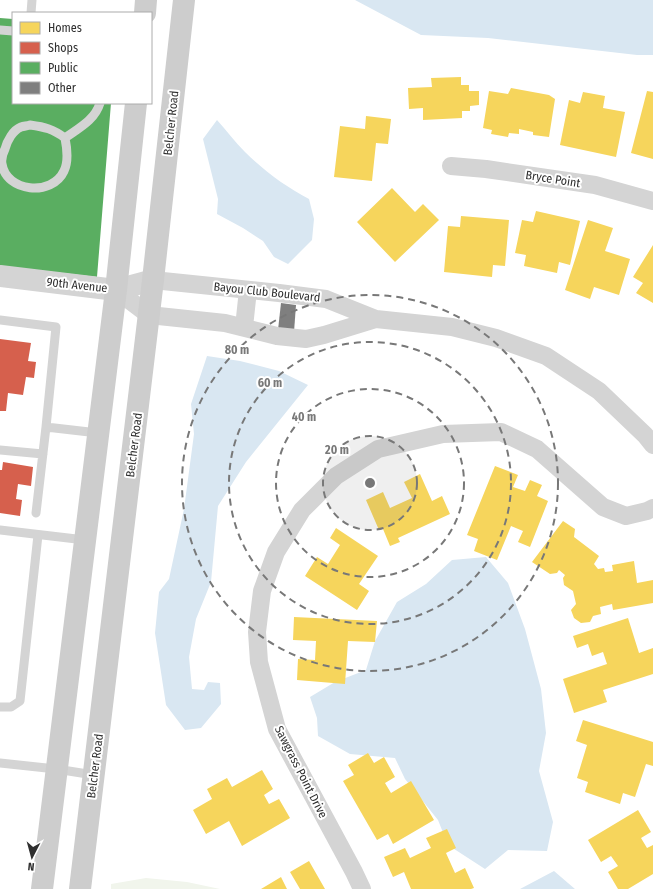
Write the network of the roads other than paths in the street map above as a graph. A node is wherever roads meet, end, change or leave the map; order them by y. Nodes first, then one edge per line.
1 (32, 0) edge
2 (146, 0) edge
3 (184, 0) edge
4 (31, 12) edge
5 (145, 12) edge
6 (0, 30) edge
7 (12, 31) edge
8 (100, 104) edge
9 (136, 104) edge
10 (65, 138) junction
11 (451, 166) dead end
12 (653, 201) edge
13 (0, 276) edge
14 (153, 280) junction
15 (116, 290) junction
16 (248, 290) junction
17 (149, 315) junction
18 (376, 319) junction
19 (0, 320) edge
20 (244, 327) junction
21 (46, 427) junction
22 (98, 433) junction
23 (653, 445) edge
24 (0, 450) edge
25 (43, 454) junction
26 (653, 508) edge
27 (36, 513) dead end
28 (0, 530) edge
29 (38, 535) junction
30 (85, 540) junction
31 (0, 707) edge
32 (0, 763) edge
33 (56, 769) junction
34 (94, 775) junction
35 (42, 889) edge
36 (80, 889) edge
37 (362, 889) edge

1 - 4 lane
2 - 5 main road
3 - 14 main road, Belcher Road
6 - 7 lane
8 - 10 lane
9 - 15 main road
10 - 10 lane
11 - 12 street, Bryce Point
13 - 15 street, 90th Avenue
14 - 15 street, 90th Avenue
14 - 16 street, Bayou Club Boulevard
14 - 17 main road, Belcher Road
15 - 17 street
15 - 22 main road
16 - 18 street, Bayou Club Boulevard
16 - 20 street
17 - 20 street, Bayou Club Boulevard
17 - 34 main road, Belcher Road
18 - 20 street, Bayou Club Boulevard
18 - 23 street, Bayou Club Boulevard
19 - 21 lane
21 - 22 lane
21 - 25 lane
22 - 30 main road
24 - 25 lane
25 - 27 lane
26 - 37 street, Sawgrass Point Drive
28 - 29 lane
29 - 30 lane
29 - 31 lane
30 - 33 main road
32 - 33 lane
33 - 34 lane
33 - 35 main road
34 - 36 main road, Belcher Road

